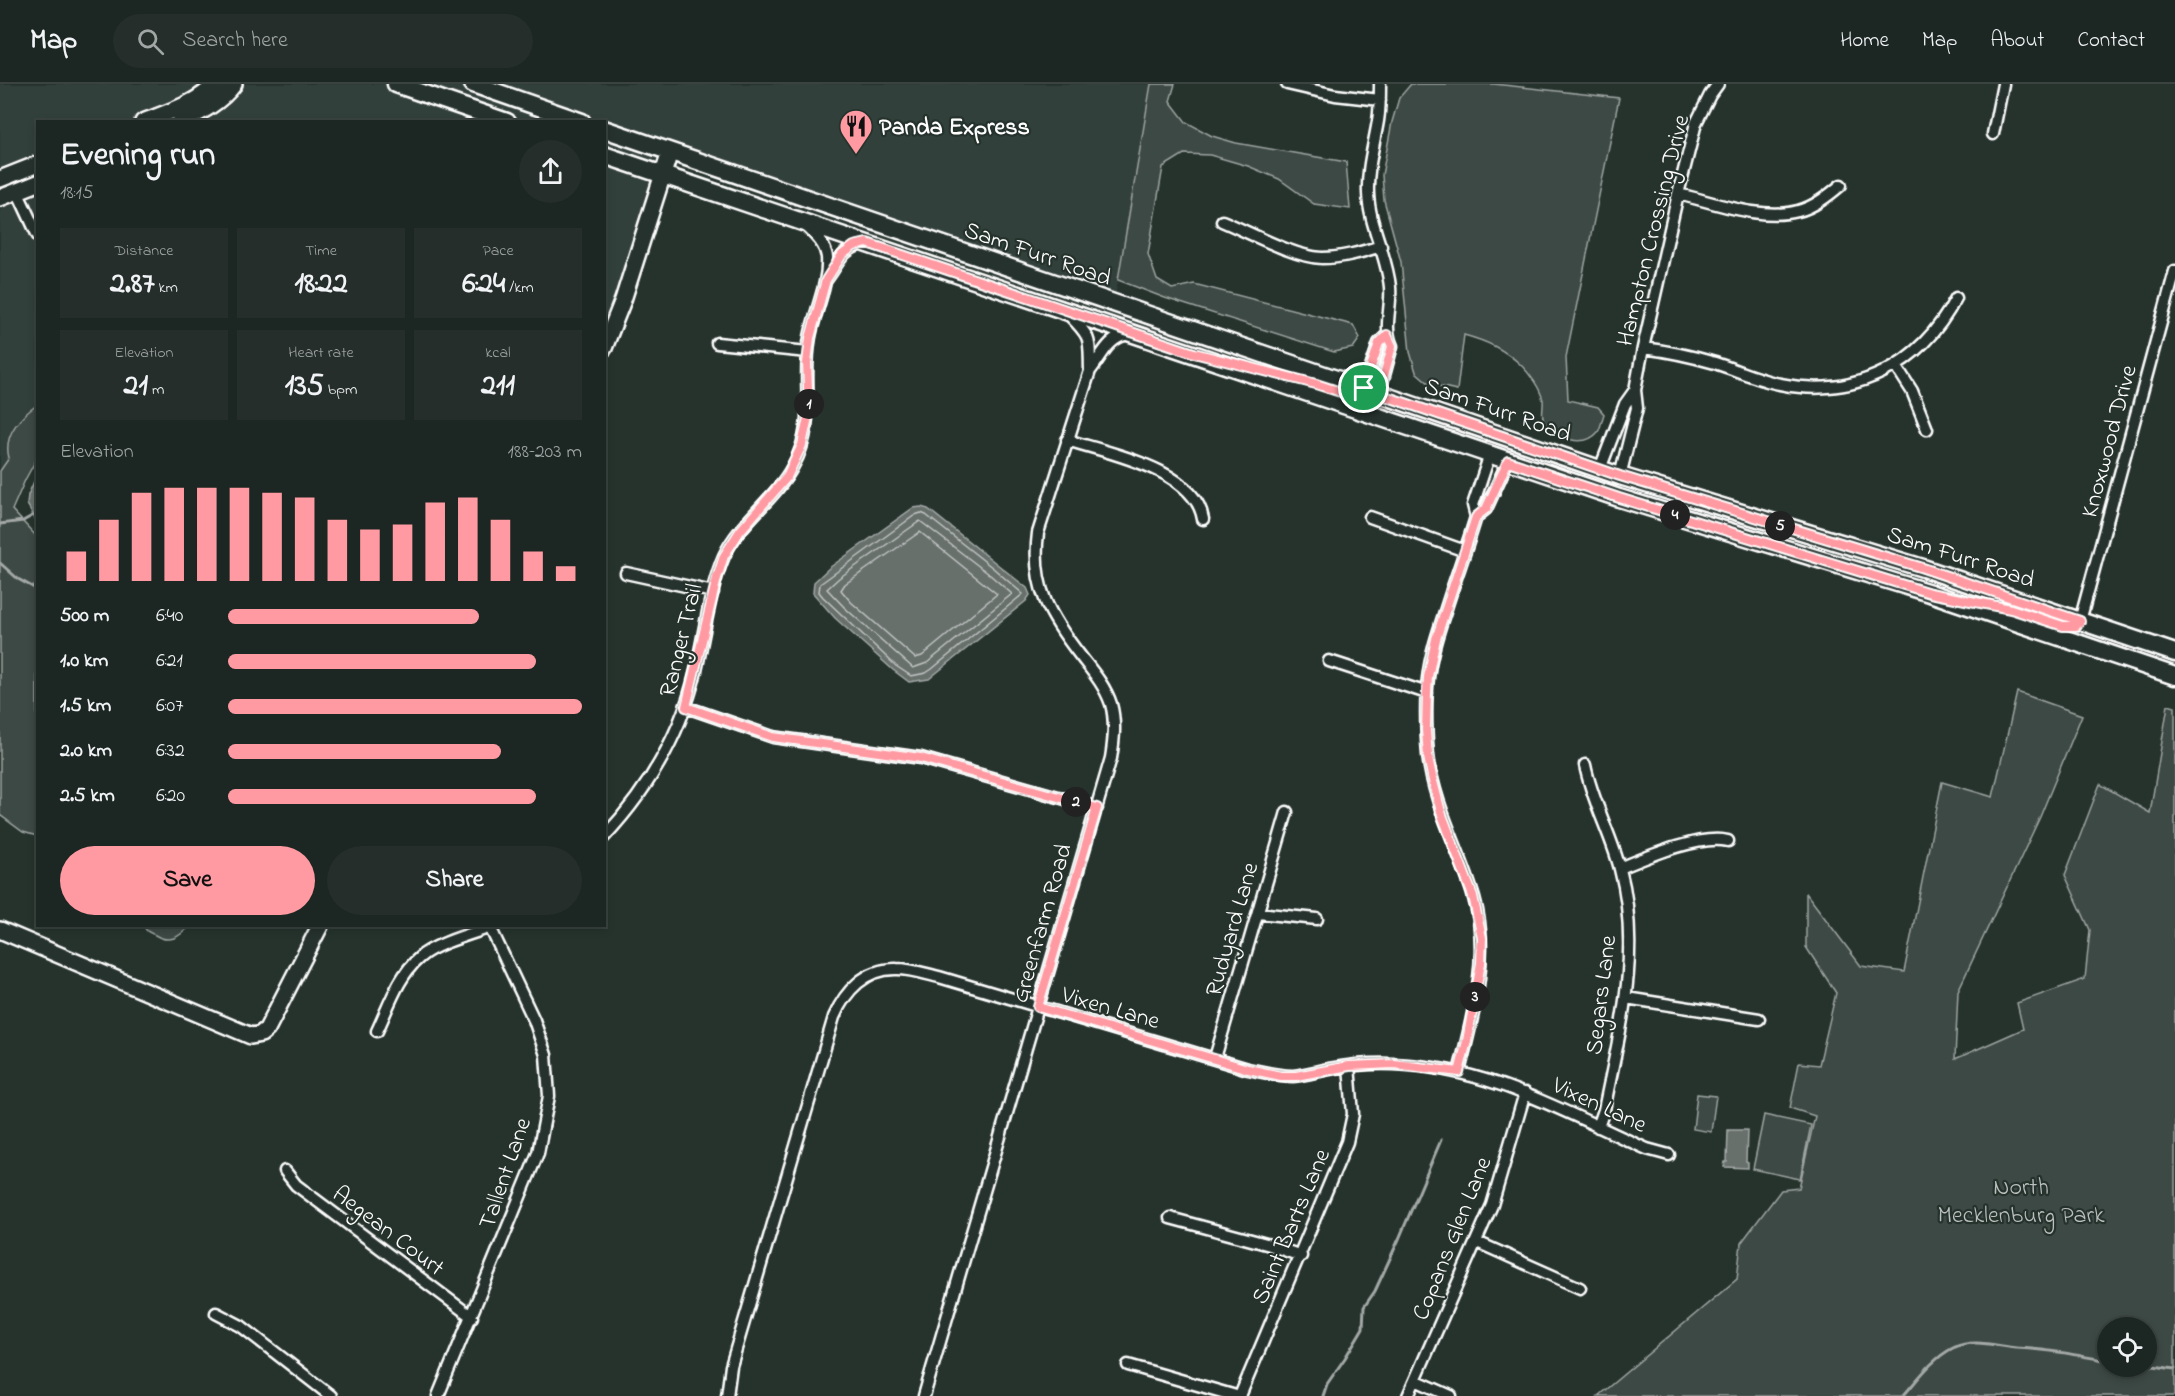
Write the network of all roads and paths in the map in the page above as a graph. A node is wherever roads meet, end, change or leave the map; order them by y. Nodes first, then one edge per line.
1 (215, 84) edge
2 (234, 84) edge
3 (396, 84) edge
4 (473, 84) edge
5 (1287, 84) edge
6 (1380, 84) edge
7 (1718, 84) edge
8 (2003, 84) edge
9 (1380, 100) junction
10 (148, 120) edge
11 (184, 120) edge
12 (501, 120) edge
13 (576, 120) edge
14 (606, 130) edge
15 (1993, 134) dead end
16 (670, 152) junction
17 (606, 156) edge
18 (36, 165) edge
19 (663, 174) junction
20 (36, 175) edge
21 (0, 179) edge
22 (36, 184) edge
23 (1842, 185) dead end
24 (17, 191) junction
25 (1678, 194) junction
26 (0, 198) edge
27 (800, 221) junction
28 (1222, 221) dead end
29 (36, 232) edge
30 (867, 243) junction
31 (1381, 246) junction
32 (2175, 271) edge
33 (826, 280) junction
34 (1956, 298) dead end
35 (1062, 309) junction
36 (1134, 333) junction
37 (1387, 335) junction
38 (606, 343) edge
39 (717, 343) dead end
40 (1643, 348) junction
41 (808, 352) junction
42 (1194, 353) junction
43 (1896, 366) junction
44 (1090, 371) junction
45 (1635, 390) junction
46 (1372, 391) junction
47 (1927, 429) dead end
48 (1068, 440) junction
49 (1490, 454) junction
50 (1508, 461) junction
51 (1600, 469) junction
52 (1620, 476) junction
53 (1692, 499) junction
54 (1370, 517) dead end
55 (1476, 517) junction
56 (1203, 519) dead end
57 (1465, 551) junction
58 (626, 573) dead end
59 (713, 592) junction
60 (1930, 593) junction
61 (2080, 621) junction
62 (2175, 652) edge
63 (1329, 661) dead end
64 (2175, 676) edge
65 (1427, 693) junction
66 (686, 707) junction
67 (1585, 765) dead end
68 (1097, 808) junction
69 (1287, 812) dead end
70 (606, 831) edge
71 (1728, 841) dead end
72 (1620, 868) junction
73 (1258, 913) junction
74 (1317, 919) dead end
75 (319, 927) edge
76 (489, 927) edge
77 (492, 927) edge
78 (0, 930) edge
79 (1626, 998) junction
80 (1038, 1007) junction
81 (1759, 1019) dead end
82 (377, 1030) dead end
83 (1215, 1058) junction
84 (1349, 1066) junction
85 (1459, 1072) junction
86 (1526, 1093) junction
87 (1598, 1127) junction
88 (1669, 1155) dead end
89 (285, 1171) dead end
90 (1170, 1218) dead end
91 (1477, 1242) junction
92 (1301, 1256) junction
93 (1580, 1288) dead end
94 (216, 1313) dead end
95 (472, 1317) junction
96 (1128, 1365) dead end
97 (1415, 1380) junction
98 (331, 1396) edge
99 (438, 1396) edge
100 (727, 1396) edge
101 (924, 1396) edge
102 (1238, 1396) edge
103 (1408, 1396) edge
104 (1451, 1396) edge

1 - 10 street
2 - 11 street
3 - 12 main road
4 - 13 main road
5 - 9 street
6 - 9 street
7 - 25 street, Hampton Crossing Drive
8 - 15 street
9 - 31 street
14 - 16 main road, Sam Furr Road
16 - 19 street
16 - 46 main road, Sam Furr Road
17 - 19 main road, Sam Furr Road
18 - 21 street
19 - 27 main road, Sam Furr Road
19 - 38 street
20 - 24 street
22 - 24 street
23 - 25 street
24 - 26 street
24 - 29 street
25 - 40 street, Hampton Crossing Drive
27 - 30 main road, Sam Furr Road
27 - 33 street, Ranger Trail
28 - 31 street
30 - 33 street, Ranger Trail
30 - 35 main road, Sam Furr Road
31 - 37 street
32 - 61 street, Knoxwood Drive
33 - 41 street, Ranger Trail
34 - 43 street
35 - 36 main road, Sam Furr Road
35 - 44 street, Greenfarm Road
36 - 42 main road, Sam Furr Road
36 - 44 street, Greenfarm Road
37 - 46 street
37 - 46 street
39 - 41 street
40 - 43 street
40 - 45 street, Hampton Crossing Drive
41 - 59 street, Ranger Trail
42 - 46 main road
42 - 49 main road, Sam Furr Road
43 - 47 street
44 - 48 street, Greenfarm Road
45 - 51 street, Hampton Crossing Drive
45 - 52 street, Hampton Crossing Drive
46 - 51 main road, Sam Furr Road
48 - 56 street
48 - 68 street, Greenfarm Road
49 - 50 main road, Sam Furr Road
49 - 53 main road
49 - 55 street
50 - 55 street
50 - 60 main road, Sam Furr Road
51 - 52 main road, Sam Furr Road
52 - 53 main road, Sam Furr Road
53 - 61 main road, Sam Furr Road
54 - 57 street
55 - 57 street
57 - 65 street
58 - 59 street
59 - 66 street, Ranger Trail
60 - 61 main road
60 - 64 main road, Sam Furr Road
61 - 62 main road, Sam Furr Road
63 - 65 street
65 - 85 street
66 - 68 street
66 - 70 street, Ranger Trail
67 - 72 street, Segars Lane
68 - 80 street, Greenfarm Road
69 - 73 street, Rudyard Lane
71 - 72 street
72 - 79 street, Segars Lane
73 - 74 street
73 - 83 street, Rudyard Lane
75 - 78 street
76 - 82 street
77 - 95 street, Tallent Lane
79 - 81 street
79 - 87 street, Segars Lane
80 - 83 street, Vixen Lane
80 - 100 street, Vixen Lane
80 - 101 street, Greenfarm Road
83 - 84 street, Vixen Lane
84 - 85 street, Vixen Lane
84 - 92 street, Saint Barts Lane
85 - 86 street, Vixen Lane
86 - 87 street, Vixen Lane
86 - 91 street, Copans Glen Lane
87 - 88 street, Vixen Lane
89 - 95 street, Aegean Court
90 - 92 street
91 - 93 street
91 - 97 street, Copans Glen Lane
92 - 102 street, Saint Barts Lane
94 - 98 street
95 - 99 street, Tallent Lane
96 - 102 street
97 - 103 street, Copans Glen Lane
97 - 104 street

